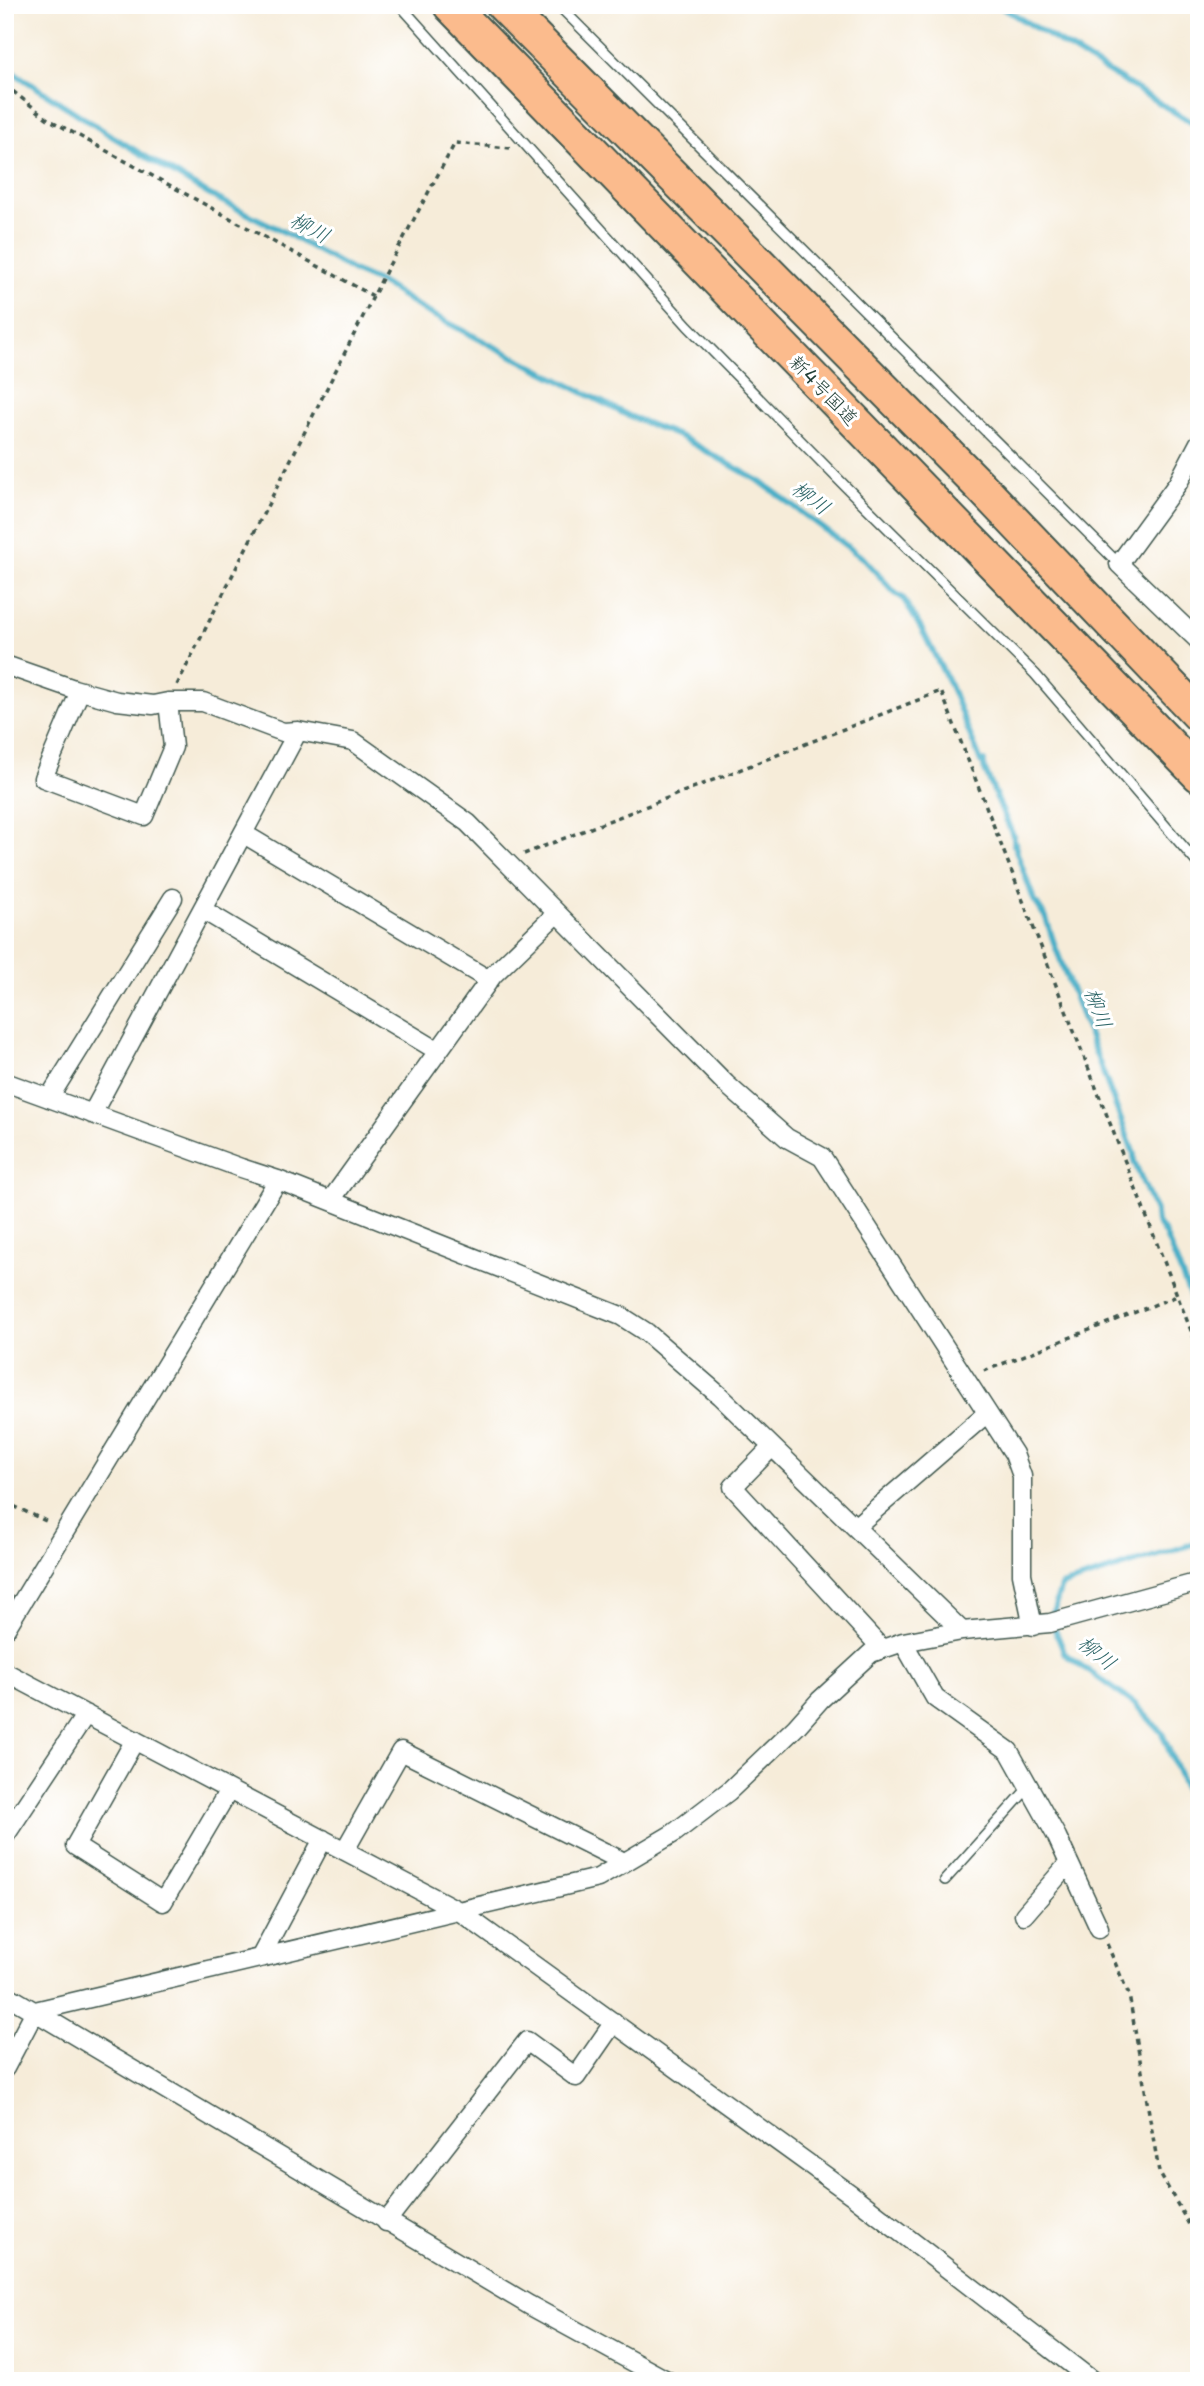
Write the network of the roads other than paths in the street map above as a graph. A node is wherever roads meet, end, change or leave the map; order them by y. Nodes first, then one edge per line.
1 (400, 5) edge
2 (450, 5) edge
3 (503, 5) edge
4 (558, 5) edge
5 (1199, 443) edge
6 (1119, 565) junction
7 (1199, 641) edge
8 (5, 665) edge
9 (80, 691) junction
10 (168, 702) junction
11 (1199, 715) edge
12 (298, 731) junction
13 (1199, 775) edge
14 (244, 834) junction
15 (1199, 865) edge
16 (173, 898) dead end
17 (203, 910) junction
18 (557, 913) junction
19 (489, 980) junction
20 (438, 1051) junction
21 (5, 1082) edge
22 (49, 1098) junction
23 (92, 1114) junction
24 (278, 1180) junction
25 (331, 1200) junction
26 (987, 1413) junction
27 (772, 1447) junction
28 (855, 1527) junction
29 (1199, 1582) edge
30 (1033, 1626) junction
31 (5, 1630) edge
32 (962, 1631) junction
33 (903, 1642) junction
34 (882, 1649) junction
35 (5, 1672) edge
36 (86, 1714) junction
37 (135, 1740) junction
38 (1029, 1787) junction
39 (229, 1790) junction
40 (5, 1836) edge
41 (323, 1839) junction
42 (345, 1850) junction
43 (624, 1862) junction
44 (1069, 1863) junction
45 (946, 1880) dead end
46 (459, 1911) junction
47 (1024, 1915) dead end
48 (1099, 1927) road end
49 (260, 1958) junction
50 (5, 1994) edge
51 (35, 2011) junction
52 (614, 2022) junction
53 (5, 2068) edge
54 (386, 2222) junction
55 (668, 2381) edge
56 (1093, 2381) edge

1 - 15 lane
2 - 13 highway, 新4号国道
3 - 11 highway
4 - 6 lane
5 - 6 street
6 - 7 street
8 - 9 street
9 - 10 street
9 - 10 street
10 - 12 street
12 - 14 street
12 - 18 street
14 - 17 street
14 - 19 street
16 - 22 street
17 - 20 street
17 - 23 street
18 - 19 street
18 - 26 street
19 - 20 street
20 - 25 street
21 - 22 street
22 - 23 street
23 - 24 street
24 - 25 street
24 - 31 street
25 - 27 street
26 - 28 street
26 - 30 street
27 - 28 street
27 - 34 street
28 - 32 street
29 - 30 street
30 - 32 street
32 - 33 street
33 - 34 street
33 - 38 street
34 - 43 street
35 - 36 street
36 - 37 street
36 - 40 street
37 - 39 street
37 - 39 street
38 - 44 street
38 - 45 lane
39 - 41 street
41 - 42 street
41 - 49 street
42 - 43 street
42 - 46 street
43 - 46 street
44 - 47 street
44 - 48 street
46 - 49 street
46 - 52 street
49 - 51 street
50 - 51 street
51 - 53 street
51 - 54 street
52 - 54 street
52 - 56 street
54 - 55 street

